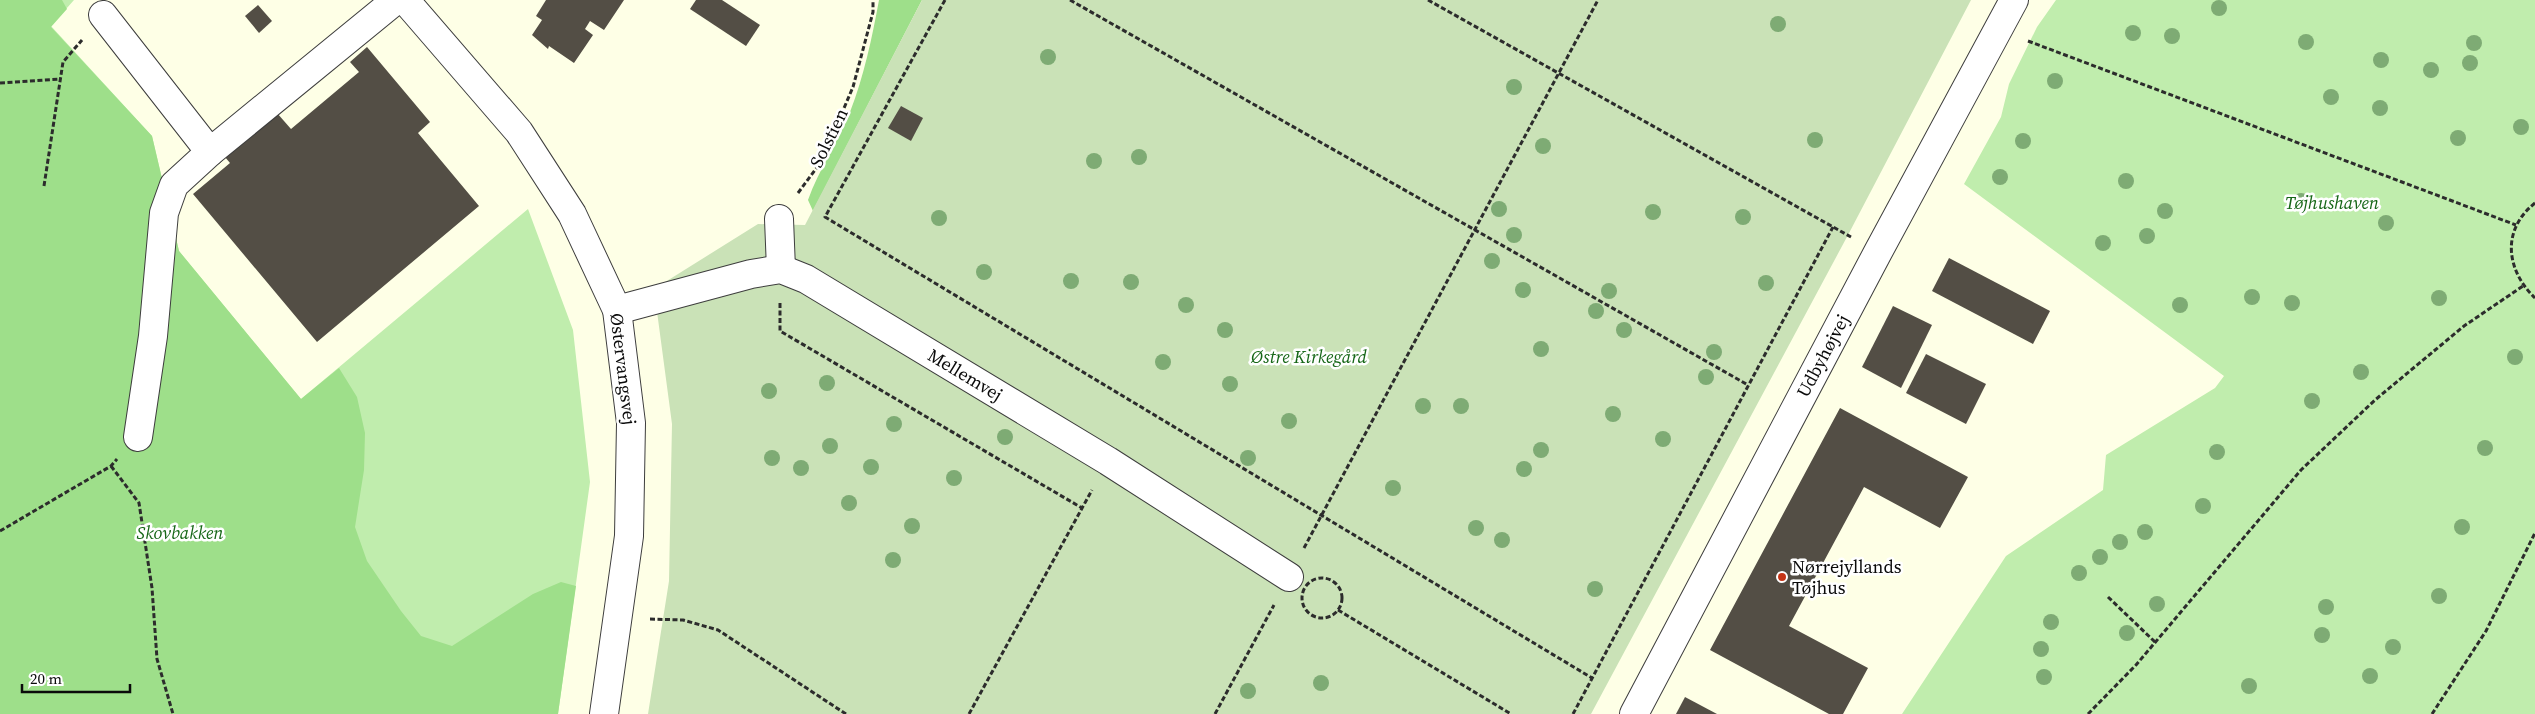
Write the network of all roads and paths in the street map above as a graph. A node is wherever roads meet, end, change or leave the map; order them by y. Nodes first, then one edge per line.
1 (396, 0) edge
2 (405, 0) edge
3 (874, 0) edge
4 (945, 0) edge
5 (1070, 0) edge
6 (1428, 0) edge
7 (1598, 0) edge
8 (2014, 0) edge
9 (103, 15) joint
10 (1998, 29) junction
11 (1559, 73) junction
12 (61, 79) junction
13 (0, 83) edge
14 (210, 152) junction
15 (44, 186) dead end
16 (2535, 203) edge
17 (779, 219) joint
18 (2516, 225) junction
19 (1833, 227) junction
20 (1475, 230) junction
21 (1878, 252) junction
22 (781, 269) junction
23 (2523, 286) junction
24 (2535, 298) edge
25 (617, 310) junction
26 (1748, 385) junction
27 (138, 437) joint
28 (1108, 461) junction
29 (110, 466) junction
30 (1082, 508) junction
31 (1322, 516) junction
32 (0, 530) edge
33 (2535, 533) edge
34 (1290, 577) junction
35 (1335, 582) dead end
36 (2108, 596) dead end
37 (1338, 610) junction
38 (1312, 615) dead end
39 (618, 617) junction
40 (2155, 642) junction
41 (1592, 678) junction
42 (173, 714) edge
43 (604, 714) edge
44 (846, 714) edge
45 (969, 714) edge
46 (1215, 714) edge
47 (1511, 714) edge
48 (1573, 714) edge
49 (1634, 714) edge
50 (2088, 714) edge
51 (2432, 714) edge

1 - 14 street
2 - 25 street, Østervangsvej
3 - 17 path, Solstien
4 - 31 path
5 - 20 path
6 - 11 path
7 - 11 path
8 - 10 street, Udbyhøjvej
9 - 12 path
9 - 14 street
10 - 18 path
10 - 21 street, Udbyhøjvej
11 - 19 path
11 - 20 path
12 - 13 path
12 - 15 path
14 - 27 street
16 - 18 path
17 - 22 street
18 - 23 path
19 - 21 path
19 - 26 path
20 - 26 path
20 - 31 path
21 - 49 street, Udbyhøjvej
22 - 25 street
22 - 28 street, Mellemvej
22 - 30 path
23 - 24 path
23 - 40 path
25 - 39 street, Østervangsvej
26 - 41 path
27 - 29 path
28 - 30 path
28 - 34 street, Mellemvej
29 - 32 path
29 - 42 path
30 - 45 path
31 - 34 path
31 - 41 path
33 - 51 path
34 - 46 path
35 - 37 path
36 - 40 path
37 - 38 path
37 - 47 path
39 - 43 street, Østervangsvej
39 - 44 path
40 - 50 path
41 - 48 path

